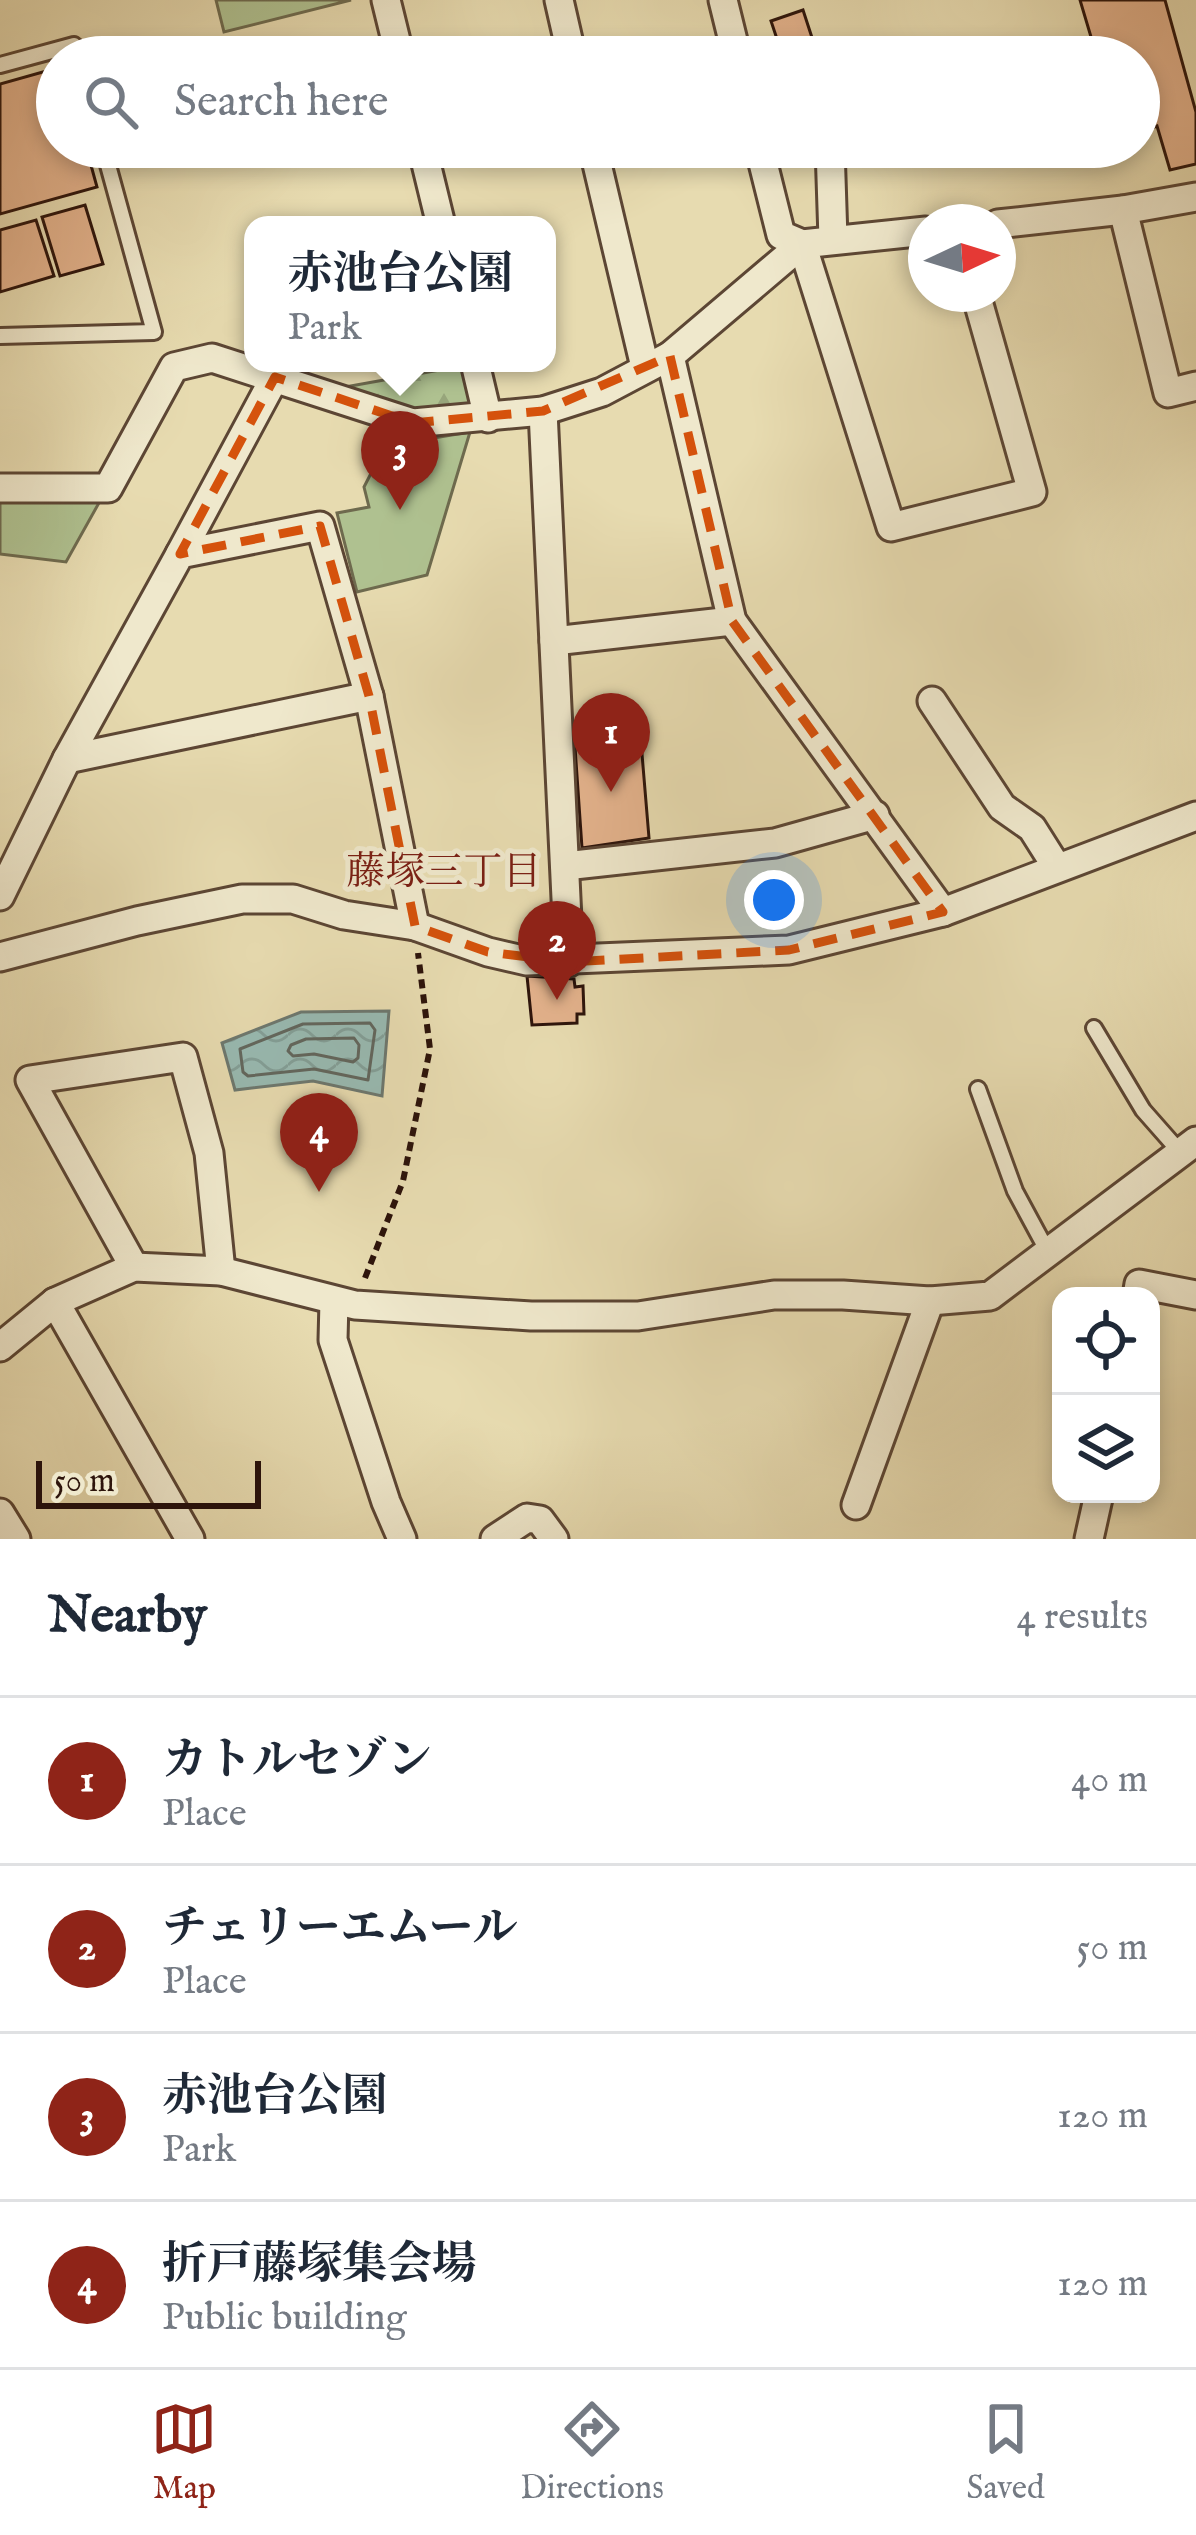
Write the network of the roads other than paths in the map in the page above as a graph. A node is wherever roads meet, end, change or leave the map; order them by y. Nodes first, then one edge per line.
1 (386, 0) edge
2 (559, 0) edge
3 (722, 0) edge
4 (395, 36) edge
5 (567, 36) edge
6 (731, 36) edge
7 (36, 55) edge
8 (0, 65) edge
9 (109, 168) edge
10 (427, 168) edge
11 (599, 168) edge
12 (764, 168) edge
13 (831, 168) edge
14 (1196, 197) edge
15 (1123, 210) junction
16 (439, 216) edge
17 (1016, 222) edge
18 (908, 233) edge
19 (833, 239) junction
20 (802, 244) junction
21 (981, 312) edge
22 (0, 336) edge
23 (657, 361) junction
24 (244, 368) edge
25 (258, 372) edge
26 (477, 372) edge
27 (275, 377) junction
28 (1196, 386) edge
29 (542, 411) junction
30 (488, 418) junction
31 (0, 488) edge
32 (180, 554) junction
33 (732, 621) junction
34 (554, 641) junction
35 (369, 696) junction
36 (932, 700) dead end
37 (67, 759) junction
38 (875, 815) junction
39 (1196, 816) edge
40 (565, 866) junction
41 (1056, 866) junction
42 (0, 896) edge
43 (943, 912) junction
44 (415, 926) junction
45 (0, 957) edge
46 (568, 962) junction
47 (1094, 1028) dead end
48 (978, 1089) dead end
49 (1188, 1147) edge
50 (1049, 1253) junction
51 (134, 1267) junction
52 (221, 1271) junction
53 (1160, 1287) edge
54 (1196, 1295) edge
55 (930, 1301) junction
56 (56, 1302) junction
57 (345, 1302) junction
58 (0, 1347) edge
59 (1098, 1503) edge
60 (856, 1505) dead end
61 (0, 1513) edge
62 (16, 1539) edge
63 (190, 1539) edge
64 (402, 1539) edge
65 (496, 1539) edge
66 (554, 1539) edge
67 (1089, 1539) edge

1 - 4 street
2 - 5 street
3 - 6 street
7 - 8 lane
9 - 22 lane
10 - 16 street
11 - 23 street
12 - 20 street
13 - 19 street
14 - 15 street
15 - 17 street
15 - 28 street
18 - 19 street
19 - 20 street
20 - 21 street
20 - 23 street
23 - 29 street
23 - 33 street
24 - 31 street
25 - 27 street
26 - 30 street
27 - 30 street
27 - 32 street
29 - 30 street
29 - 34 street
32 - 35 street
32 - 37 street
33 - 34 street
33 - 38 street
34 - 40 street
35 - 37 street
35 - 44 street
36 - 41 street
37 - 42 street
38 - 40 street
38 - 43 street
39 - 41 street
40 - 46 street
41 - 43 street
43 - 46 street
44 - 45 street
44 - 46 street
47 - 49 lane
48 - 50 lane
49 - 50 street
50 - 55 street
51 - 52 street
51 - 52 street
51 - 56 street
52 - 57 street
53 - 54 street
55 - 57 street
55 - 60 street
56 - 58 street
56 - 63 street
57 - 64 street
59 - 67 street
61 - 62 street
65 - 66 street

